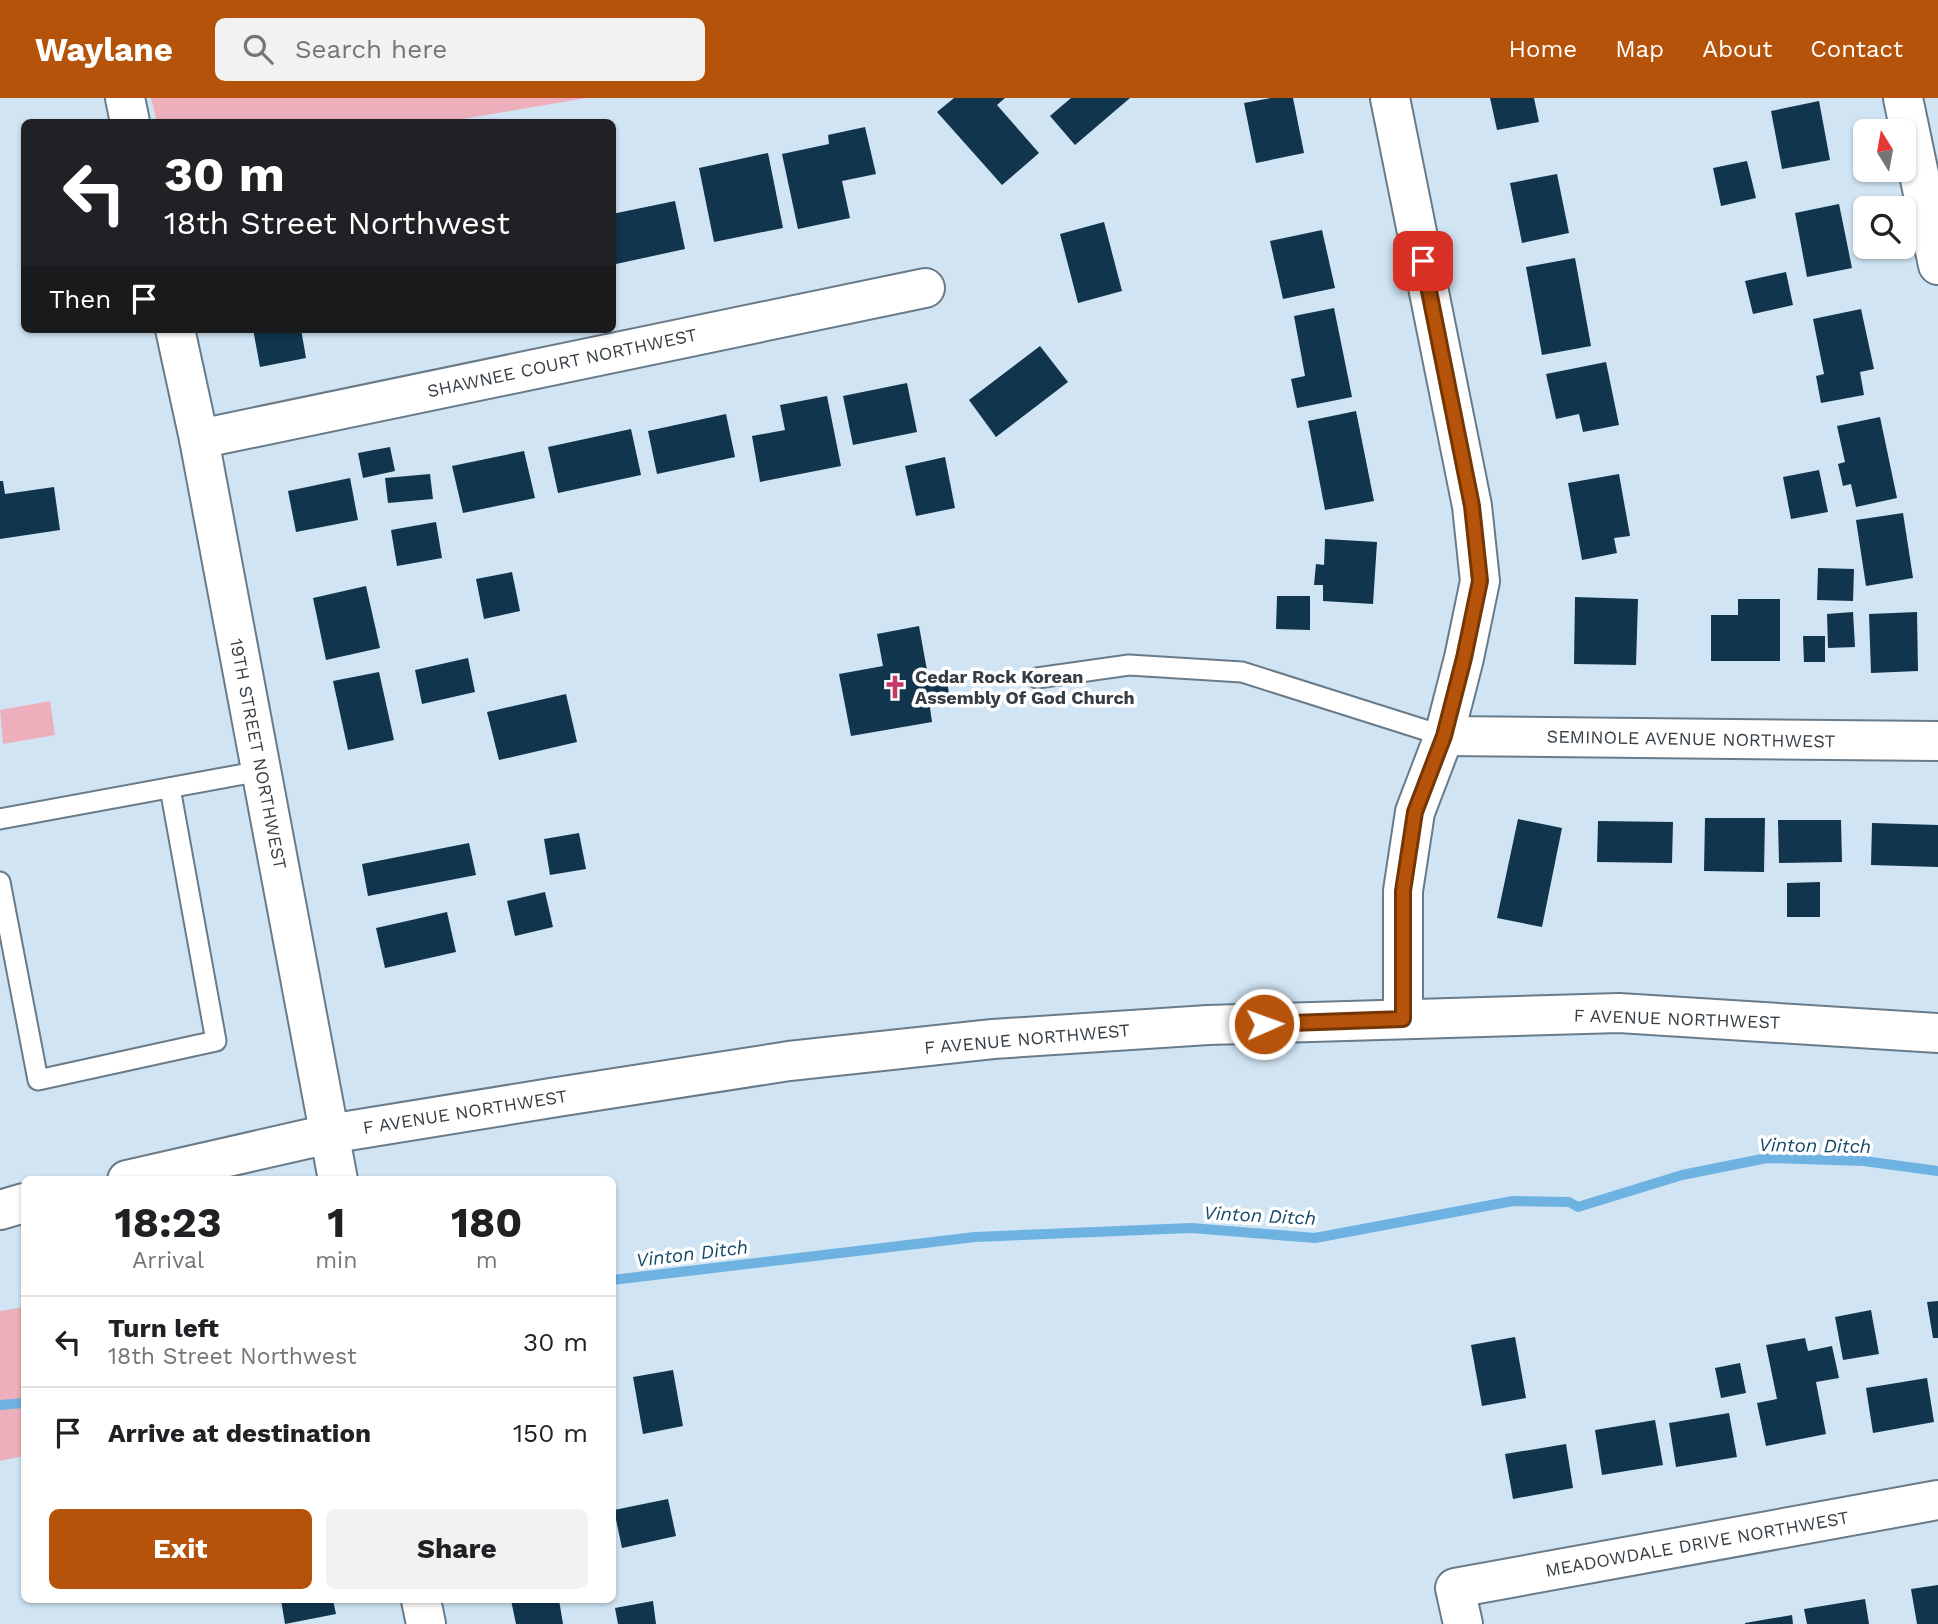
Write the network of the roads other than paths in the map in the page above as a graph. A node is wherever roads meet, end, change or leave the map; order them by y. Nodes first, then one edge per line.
1 (125, 98) edge
2 (1390, 98) edge
3 (1903, 98) edge
4 (129, 119) edge
5 (1938, 265) edge
6 (926, 288) dead end
7 (176, 333) edge
8 (199, 439) junction
9 (1037, 678) dead end
10 (1444, 736) junction
11 (1938, 741) edge
12 (261, 771) junction
13 (170, 788) junction
14 (0, 819) edge
15 (0, 882) edge
16 (1403, 1019) junction
17 (1938, 1033) edge
18 (329, 1134) junction
19 (145, 1176) edge
20 (337, 1176) edge
21 (21, 1204) edge
22 (0, 1210) edge
23 (1938, 1500) edge
24 (422, 1603) edge
25 (1459, 1606) edge
26 (426, 1624) edge

1 - 4 street
2 - 10 street
3 - 5 street
6 - 8 street, SHAWNEE COURT NORTHWEST
7 - 8 street, 19TH STREET NORTHWEST
8 - 12 street, 19TH STREET NORTHWEST
9 - 10 lane
10 - 11 street, SEMINOLE AVENUE NORTHWEST
10 - 16 street
12 - 13 lane
12 - 18 street, 19TH STREET NORTHWEST
13 - 14 lane
13 - 15 lane
16 - 17 street, F AVENUE NORTHWEST
16 - 18 street, F AVENUE NORTHWEST
18 - 19 street, F AVENUE NORTHWEST
18 - 20 street, 19TH STREET NORTHWEST
21 - 22 street
23 - 25 street, MEADOWDALE DRIVE NORTHWEST
24 - 26 street

